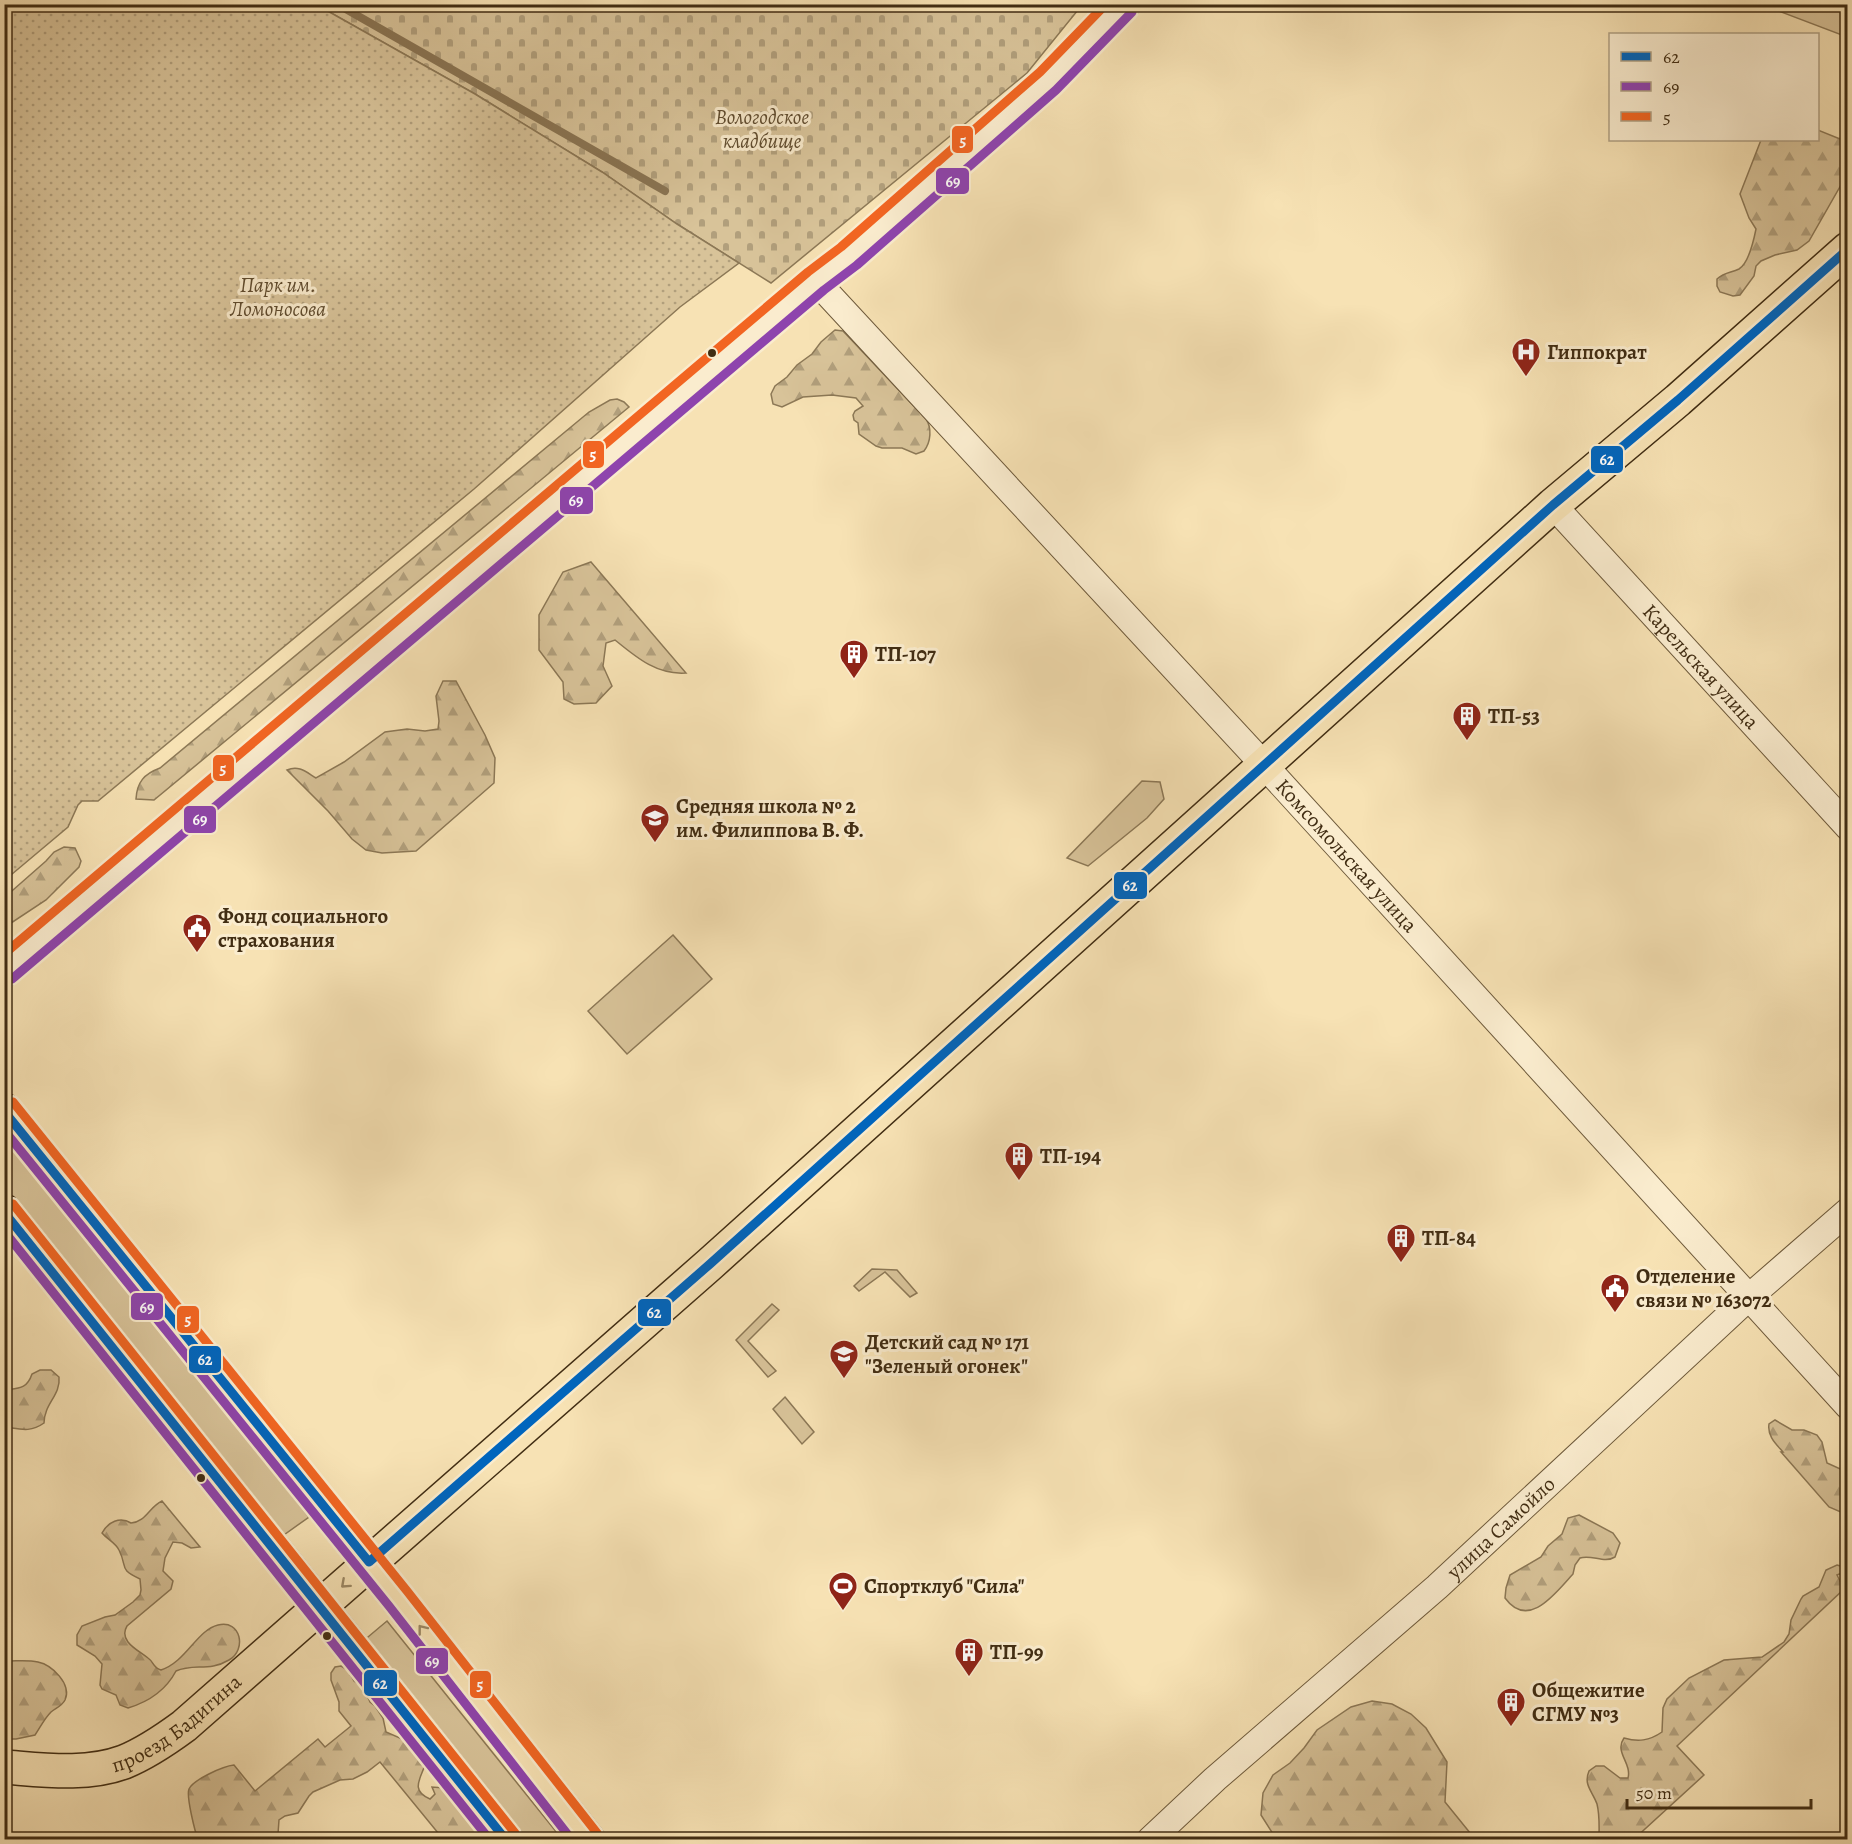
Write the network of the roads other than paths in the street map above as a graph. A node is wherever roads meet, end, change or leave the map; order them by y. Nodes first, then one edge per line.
1 (1123, 4) edge
2 (1848, 249) edge
3 (816, 281) junction
4 (1553, 505) junction
5 (1264, 765) junction
6 (1848, 827) edge
7 (4, 970) edge
8 (4, 1110) edge
9 (4, 1211) edge
10 (1848, 1211) edge
11 (1749, 1298) junction
12 (1848, 1406) edge
13 (369, 1562) junction
14 (320, 1606) junction
15 (4, 1767) edge
16 (506, 1839) edge
17 (588, 1839) edge
18 (1150, 1839) edge

1 - 3 main road
2 - 4 main road, проезд Бадигина
3 - 5 street, Комсомольская улица
3 - 7 main road
4 - 5 main road, проезд Бадигина
4 - 6 street, Карельская улица
5 - 11 street, Комсомольская улица
5 - 13 main road, проезд Бадигина
8 - 13 main road
9 - 14 main road
10 - 11 street, улица Самойло
11 - 12 street, Комсомольская улица
11 - 18 street, улица Самойло
13 -> 14 main road, проезд Бадигина
17 -> 13 main road
14 - 15 main road, проезд Бадигина
14 - 16 main road

